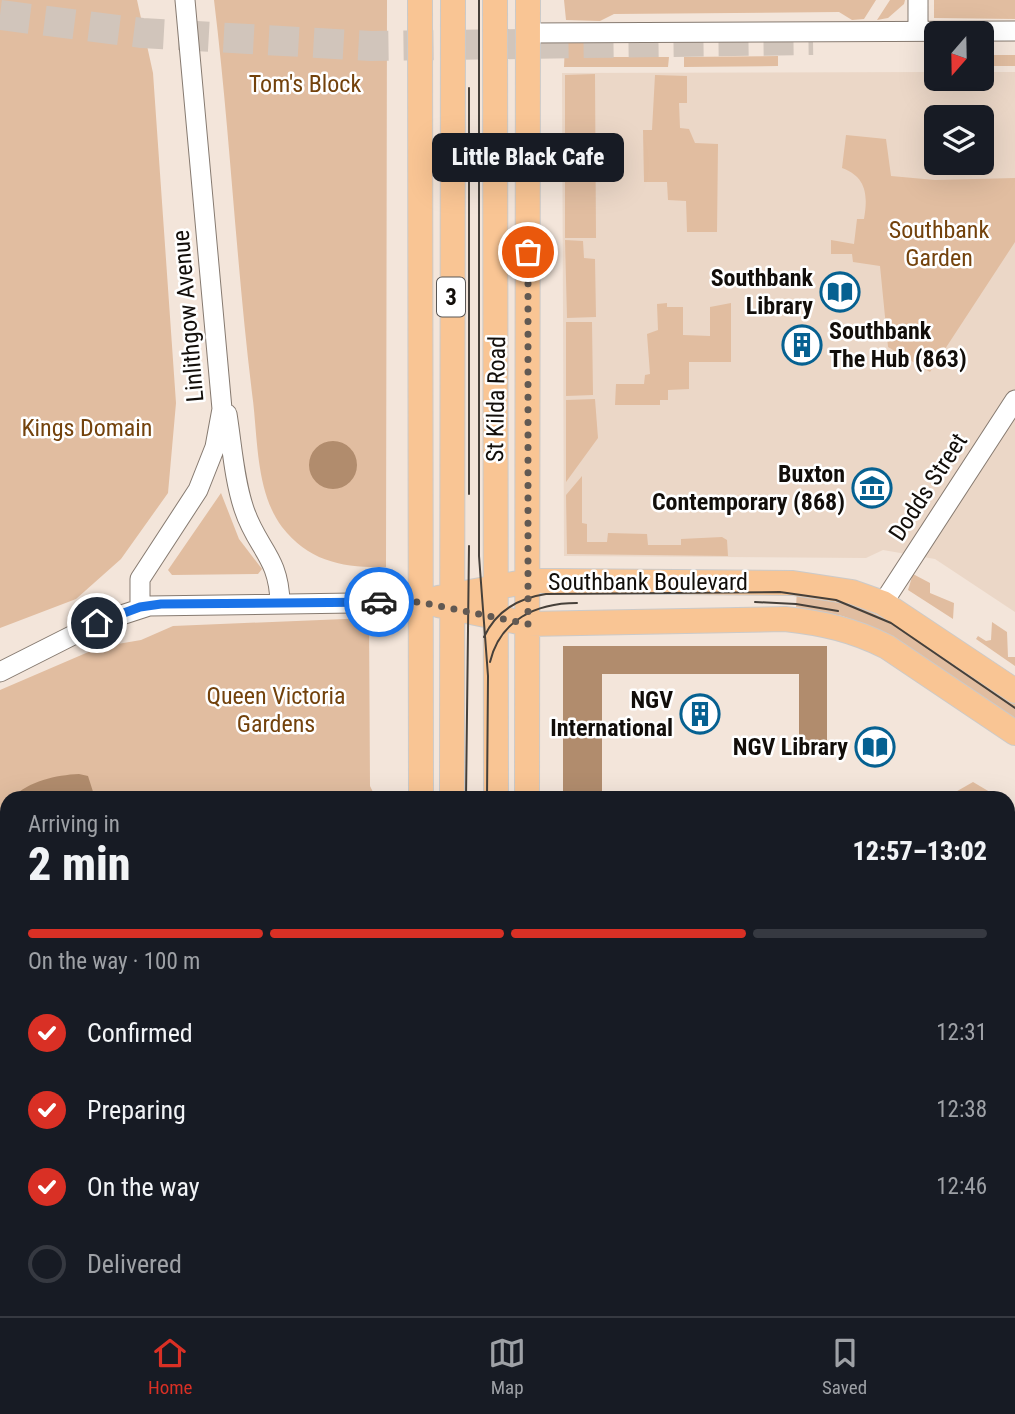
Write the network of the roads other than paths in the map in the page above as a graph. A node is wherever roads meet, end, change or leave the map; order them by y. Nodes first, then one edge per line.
1 (185, 0) edge
2 (420, 0) edge
3 (453, 0) edge
4 (495, 0) edge
5 (528, 0) edge
6 (918, 0) edge
7 (918, 30) junction
8 (1015, 31) edge
9 (527, 33) junction
10 (528, 147) junction
11 (497, 157) junction
12 (220, 372) junction
13 (1015, 400) edge
14 (529, 582) junction
15 (496, 587) junction
16 (453, 601) junction
17 (420, 602) junction
18 (280, 603) junction
19 (883, 603) junction
20 (140, 607) junction
21 (496, 617) junction
22 (528, 624) junction
23 (0, 672) edge
24 (1015, 691) edge
25 (1015, 733) edge
26 (421, 791) edge
27 (452, 791) edge
28 (496, 791) edge
29 (527, 791) edge

1 - 12 street, Linlithgow Avenue
2 - 17 main road
3 - 16 main road, St Kilda Road / 3
4 - 11 main road, St Kilda Road
5 - 9 main road, St Kilda Road
6 - 7 street
7 - 8 street
7 - 9 street
9 - 10 main road, St Kilda Road
10 - 11 main road
10 - 14 main road, St Kilda Road
11 - 15 main road, St Kilda Road
12 - 18 street
12 - 20 street, Linlithgow Avenue
13 - 19 street, Dodds Street
14 - 15 main road, Southbank Boulevard
14 - 19 main road, Southbank Boulevard
14 - 22 main road, St Kilda Road
15 - 16 main road, Southbank Boulevard
15 - 21 main road, St Kilda Road
16 - 17 main road, Southbank Boulevard
16 - 21 main road, Southbank Boulevard
16 - 27 main road, St Kilda Road
17 - 18 street
17 - 26 main road
18 - 20 street
19 - 24 main road, Southbank Boulevard
20 - 23 street
21 - 22 main road, Southbank Boulevard
21 - 28 main road, St Kilda Road
22 - 25 main road, Southbank Boulevard
22 - 29 main road, St Kilda Road

